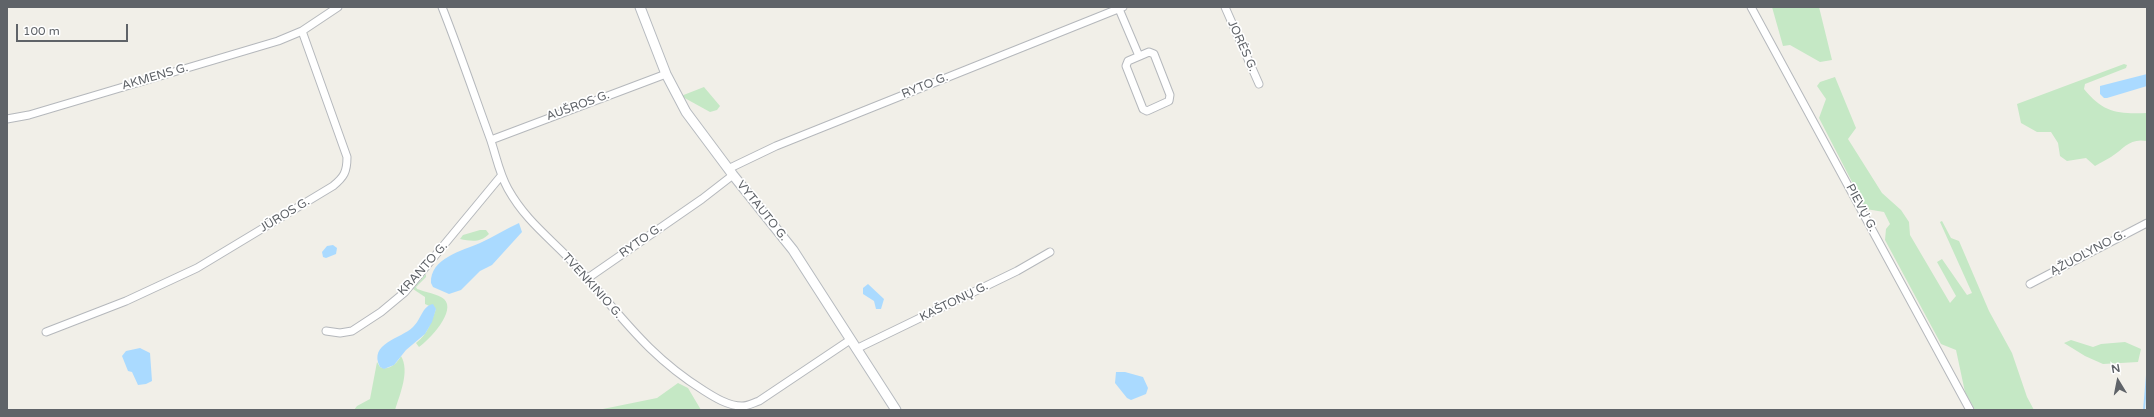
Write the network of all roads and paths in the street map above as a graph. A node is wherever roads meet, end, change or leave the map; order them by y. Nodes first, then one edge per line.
1 (338, 7) edge
2 (442, 7) edge
3 (640, 7) edge
4 (1225, 7) edge
5 (1750, 7) edge
6 (1121, 8) edge
7 (302, 31) junction
8 (1139, 56) junction
9 (666, 74) junction
10 (1259, 84) dead end
11 (7, 119) edge
12 (491, 140) junction
13 (731, 172) junction
14 (501, 176) junction
15 (2147, 223) edge
16 (1050, 252) dead end
17 (588, 278) junction
18 (2030, 284) dead end
19 (326, 331) dead end
20 (46, 332) dead end
21 (850, 340) junction
22 (856, 349) junction
23 (896, 410) edge
24 (1970, 410) edge

1 - 7 street
2 - 12 street, TVENKINIO G.
3 - 9 main road, VYTAUTO G.
4 - 10 street, JORĖS G.
5 - 24 street, PIEVŲ G.
6 - 8 street
6 - 13 street, RYTO G.
7 - 11 street, AKMENS G.
7 - 20 street, JŪROS G.
8 - 8 street
9 - 12 street, AUŠROS G.
9 - 13 main road, VYTAUTO G.
12 - 14 street, TVENKINIO G.
13 - 17 street, RYTO G.
13 - 21 main road, VYTAUTO G.
14 - 17 street, TVENKINIO G.
14 - 19 street, KRANTO G.
15 - 18 street, ĄŽUOLYNO G.
16 - 22 street, KAŠTONŲ G.
17 - 21 street, TVENKINIO G.
21 - 22 main road, VYTAUTO G.
22 - 23 main road, VYTAUTO G.

